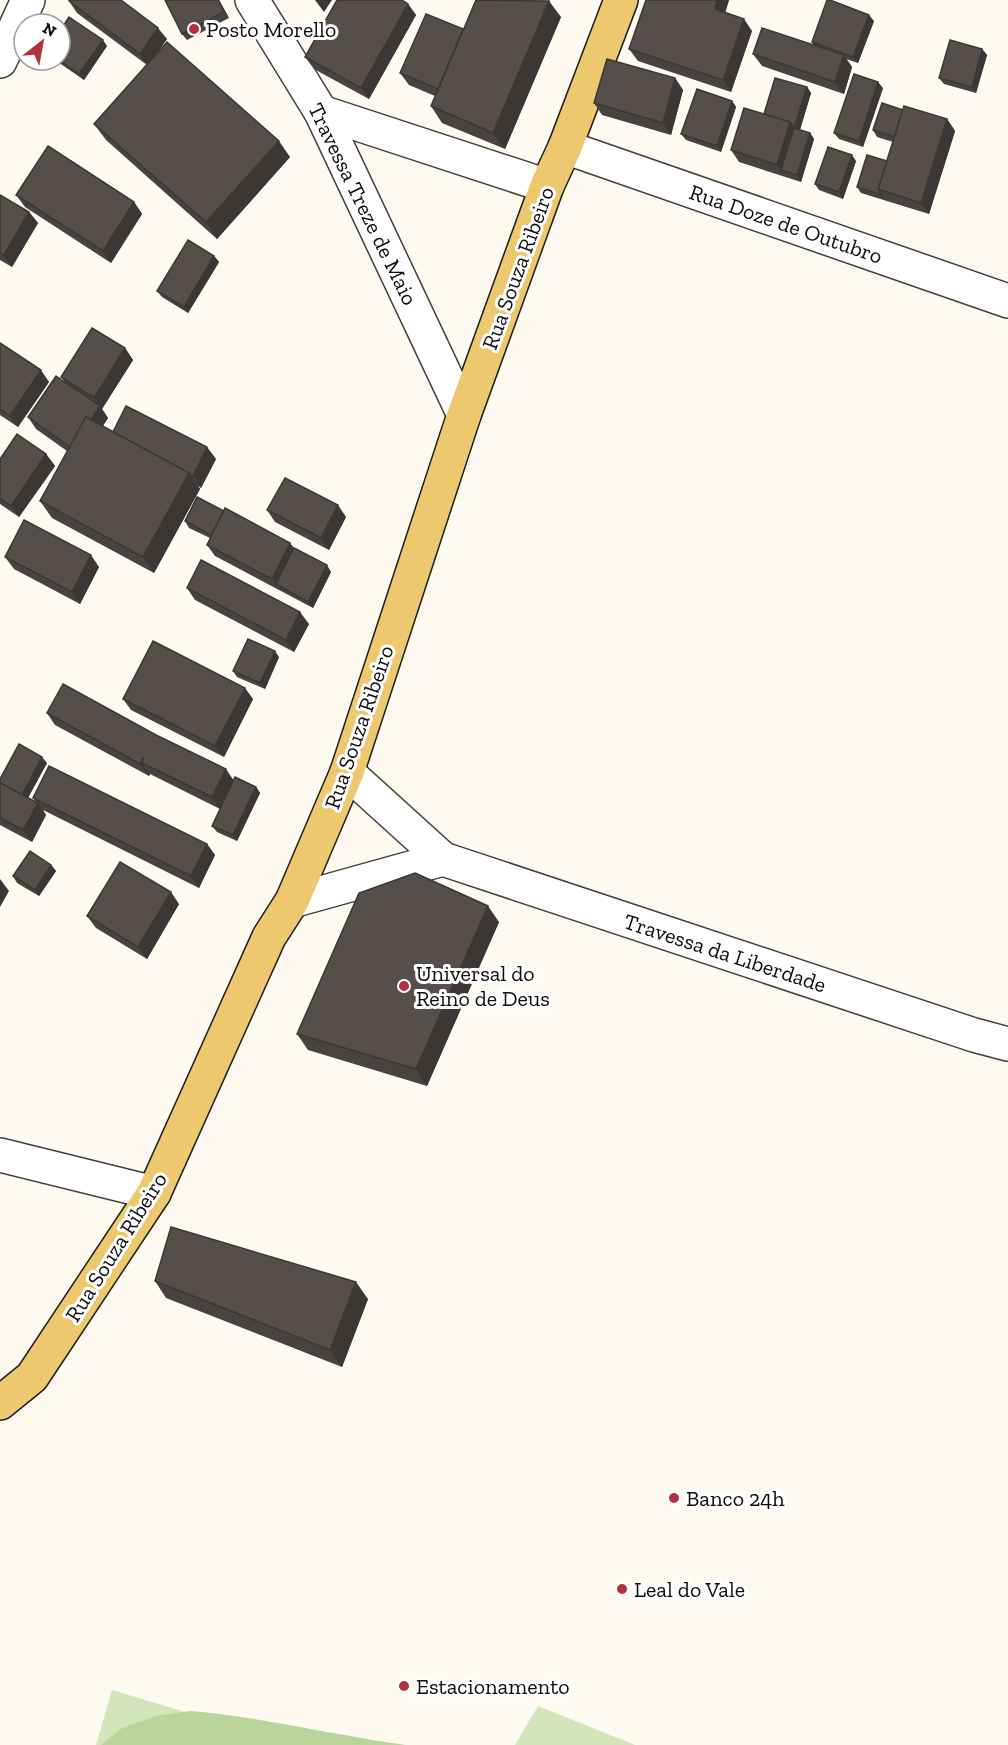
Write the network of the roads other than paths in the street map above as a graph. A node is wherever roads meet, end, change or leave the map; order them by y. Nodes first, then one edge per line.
1 (28, 0) edge
2 (252, 0) edge
3 (621, 0) edge
4 (0, 61) edge
5 (321, 112) junction
6 (565, 147) junction
7 (547, 186) junction
8 (1008, 301) edge
9 (464, 415) junction
10 (346, 772) junction
11 (443, 859) junction
12 (292, 901) junction
13 (1008, 1044) edge
14 (0, 1155) edge
15 (154, 1193) junction
16 (0, 1403) edge

1 - 4 street
2 - 5 street, Travessa Treze de Maio
3 - 6 main road, Rua Souza Ribeiro
5 - 7 street
5 - 9 street, Travessa Treze de Maio
6 - 7 main road, Rua Souza Ribeiro
6 - 8 street, Rua Doze de Outubro
7 - 9 main road, Rua Souza Ribeiro
9 - 10 main road, Rua Souza Ribeiro
10 - 11 street
10 - 12 main road, Rua Souza Ribeiro
11 - 12 street
11 - 13 street, Travessa da Liberdade
12 - 15 main road, Rua Souza Ribeiro
14 - 15 street
15 - 16 main road, Rua Souza Ribeiro

